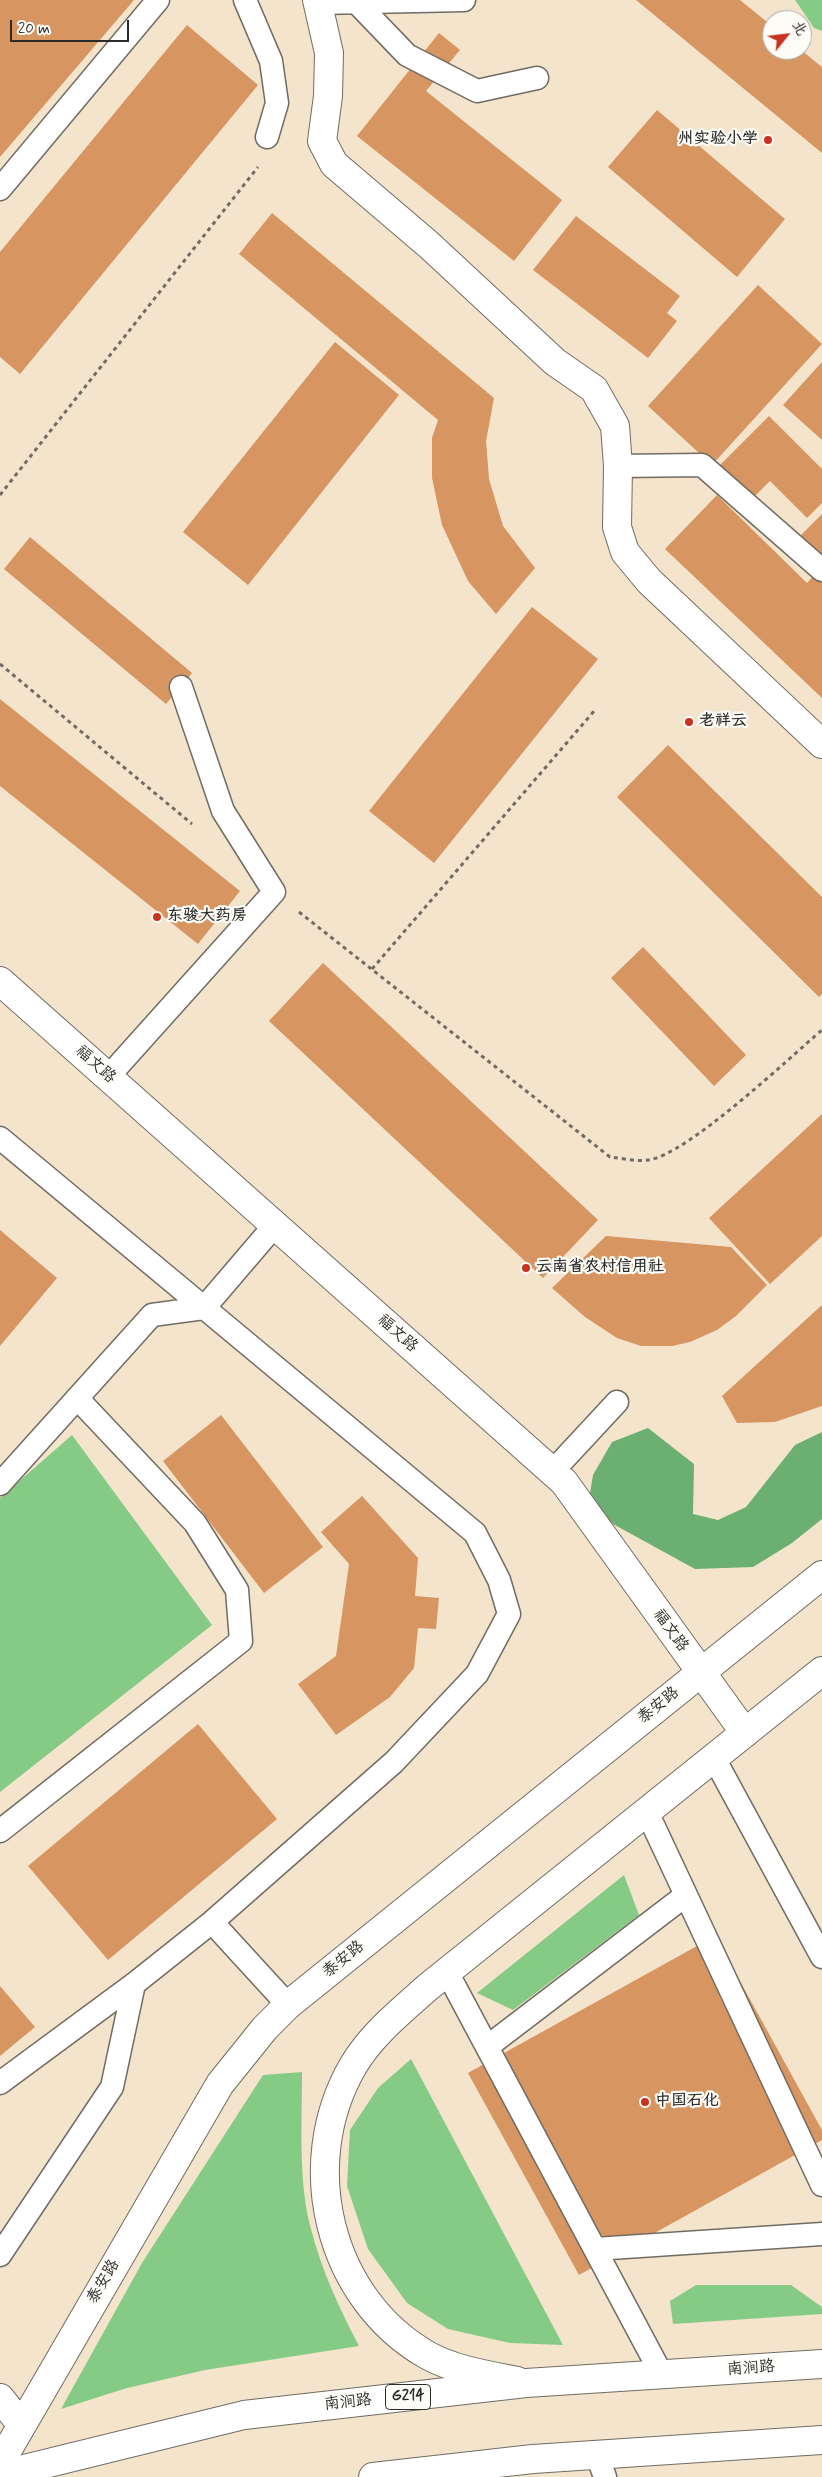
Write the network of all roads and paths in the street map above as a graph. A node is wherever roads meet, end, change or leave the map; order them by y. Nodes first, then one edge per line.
1 (158, 0) edge
2 (244, 0) edge
3 (464, 0) edge
4 (318, 1) edge
5 (357, 3) junction
6 (537, 78) dead end
7 (267, 137) joint
8 (0, 189) edge
9 (618, 466) junction
10 (0, 494) edge
11 (822, 570) edge
12 (0, 664) edge
13 (181, 687) dead end
14 (595, 710) dead end
15 (822, 744) edge
16 (198, 829) dead end
17 (274, 892) junction
18 (372, 969) junction
19 (0, 981) edge
20 (822, 1030) edge
21 (108, 1077) junction
22 (0, 1138) edge
23 (275, 1225) junction
24 (204, 1308) junction
25 (77, 1398) junction
26 (617, 1402) dead end
27 (552, 1472) junction
28 (0, 1484) edge
29 (822, 1575) edge
30 (822, 1671) edge
31 (700, 1673) junction
32 (745, 1733) junction
33 (714, 1758) junction
34 (647, 1812) junction
35 (0, 1831) edge
36 (686, 1895) junction
37 (212, 1922) junction
38 (822, 1957) edge
39 (447, 1972) junction
40 (134, 1984) junction
41 (288, 2005) junction
42 (487, 2047) junction
43 (0, 2083) edge
44 (822, 2185) edge
45 (822, 2234) edge
46 (595, 2249) junction
47 (0, 2255) edge
48 (822, 2364) edge
49 (662, 2375) junction
50 (526, 2383) junction
51 (0, 2398) edge
52 (21, 2424) junction
53 (822, 2440) edge
54 (0, 2463) edge
55 (601, 2466) edge
56 (476, 2471) edge
57 (0, 2474) edge
58 (373, 2477) edge

1 - 8 lane
2 - 7 lane
3 - 5 lane
4 - 5 lane
4 - 9 main road
5 - 6 lane
7 - 10 path
9 - 11 lane
9 - 15 main road
12 - 16 path
13 - 17 lane
14 - 18 path
17 - 18 path
17 - 21 lane
18 - 20 path
19 - 21 main road, 福文路
21 - 23 main road, 福文路
22 - 24 lane
23 - 24 lane
23 - 27 main road, 福文路
24 - 25 lane
24 - 37 lane
25 - 28 lane
25 - 35 lane
26 - 27 lane
27 - 31 main road, 福文路
29 - 31 main road, 泰安路
30 - 32 main road
31 - 32 main road, 福文路
31 - 41 main road, 泰安路
32 - 33 main road
33 - 34 main road
33 - 38 lane
34 - 36 lane
34 - 39 main road
36 - 42 lane
36 - 44 lane
37 - 40 lane
37 - 41 lane
39 - 42 lane
39 - 50 main road
40 - 43 lane
40 - 47 lane
41 - 52 main road, 泰安路
42 - 46 lane
45 - 46 lane
46 - 49 lane
48 - 49 main road, 南涧路 / G214
49 - 50 main road, 南涧路 / G214
50 - 57 main road, 南涧路 / G214
51 - 52 main road
52 - 54 main road, 泰安路
53 - 55 main road
55 - 56 main road
56 - 58 main road

